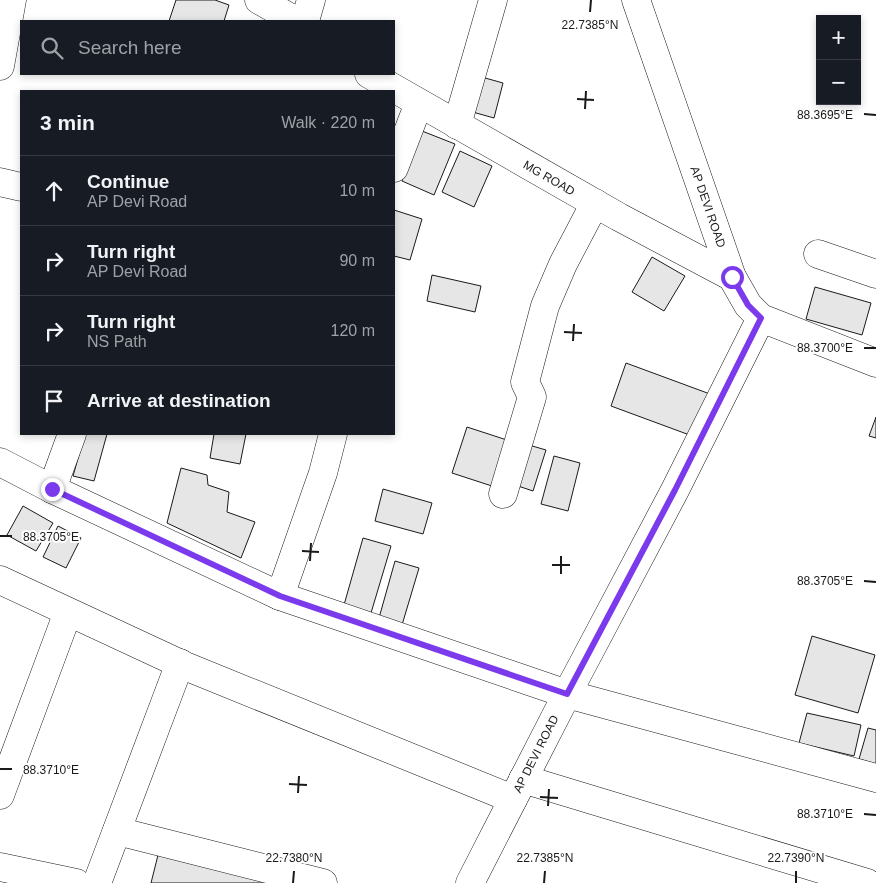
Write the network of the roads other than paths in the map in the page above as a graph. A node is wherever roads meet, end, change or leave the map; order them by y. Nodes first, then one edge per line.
1 (12, 0) edge
2 (259, 0) edge
3 (311, 0) edge
4 (493, 0) edge
5 (636, 0) edge
6 (294, 20) edge
7 (305, 20) edge
8 (0, 66) edge
9 (371, 75) edge
10 (419, 103) junction
11 (457, 125) junction
12 (395, 165) edge
13 (0, 182) edge
14 (20, 187) edge
15 (595, 204) junction
16 (818, 254) dead end
17 (876, 274) edge
18 (732, 277) junction
19 (761, 318) junction
20 (876, 362) edge
21 (72, 435) edge
22 (333, 435) edge
23 (0, 462) edge
24 (52, 489) junction
25 (503, 494) dead end
26 (0, 580) edge
27 (280, 596) junction
28 (68, 612) junction
29 (180, 664) junction
30 (567, 694) junction
31 (876, 778) edge
32 (518, 789) junction
33 (0, 794) edge
34 (117, 831) junction
35 (0, 867) edge
36 (76, 883) edge
37 (97, 883) edge
38 (323, 883) edge
39 (470, 883) edge
40 (867, 883) edge

1 - 8 street
2 - 6 street
3 - 7 street
4 - 11 street
5 - 18 street, AP DEVI ROAD
9 - 10 street, MG ROAD
10 - 11 street, MG ROAD
10 - 12 street
11 - 15 street, MG ROAD
13 - 14 street
15 - 18 street, MG ROAD
15 - 25 street
16 - 17 street
18 - 19 street, AP DEVI ROAD
19 - 20 street
19 - 30 street, AP DEVI ROAD
21 - 24 street
22 - 27 street
23 - 24 street
24 - 27 street
26 - 28 street
27 - 30 street
28 - 29 street
28 - 33 street
29 - 32 street
29 - 34 street
30 - 31 street
30 - 32 street, AP DEVI ROAD
32 - 39 street, AP DEVI ROAD
32 - 40 street
34 - 37 street
34 - 38 street
35 - 36 street

